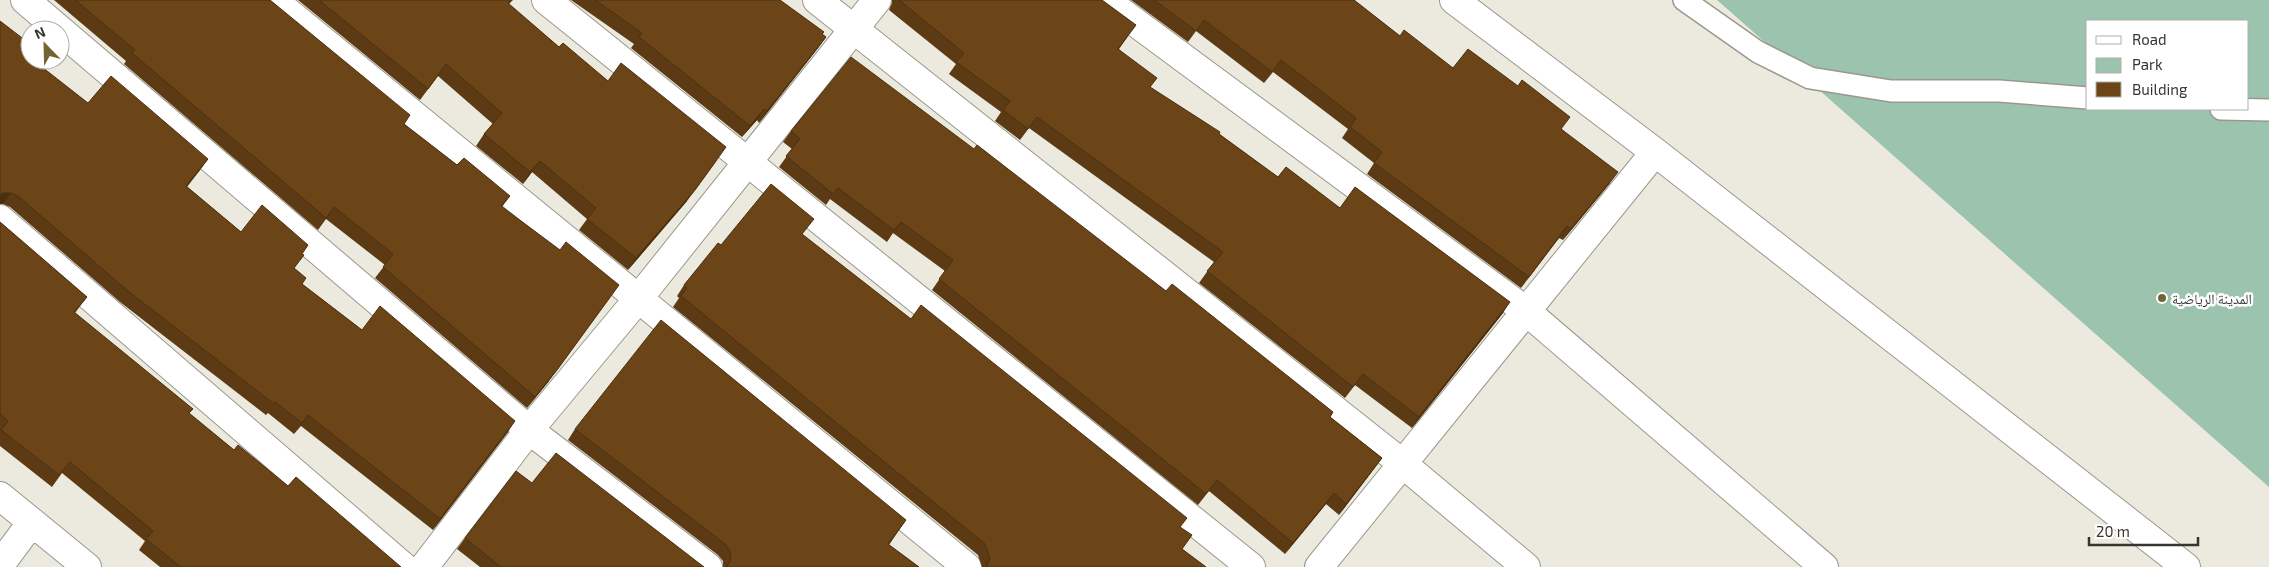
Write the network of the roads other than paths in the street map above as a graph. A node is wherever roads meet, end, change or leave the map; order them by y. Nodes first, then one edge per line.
1 (25, 0) edge
2 (273, 0) edge
3 (546, 0) edge
4 (817, 0) edge
5 (877, 0) edge
6 (1105, 0) edge
7 (1454, 0) edge
8 (1684, 0) edge
9 (854, 29) junction
10 (2086, 98) edge
11 (2249, 110) edge
12 (2269, 110) edge
13 (1656, 152) junction
14 (749, 162) junction
15 (0, 219) edge
16 (638, 300) junction
17 (1526, 311) junction
18 (529, 430) junction
19 (1403, 464) junction
20 (0, 496) edge
21 (32, 522) junction
22 (0, 565) edge
23 (87, 567) edge
24 (404, 567) edge
25 (424, 567) edge
26 (708, 567) edge
27 (967, 567) edge
28 (1251, 567) edge
29 (1319, 567) edge
30 (1526, 567) edge
31 (1824, 567) edge
32 (2186, 567) edge

1 - 18 street
2 - 16 street
3 - 14 street
4 - 9 street
5 - 9 street
6 - 17 street
7 - 13 street
8 - 10 lane
9 - 14 street
9 - 19 street
11 - 12 lane
13 - 17 street
13 - 32 street
14 - 16 street
14 - 28 street
15 - 24 street
16 - 18 street
16 - 27 street
17 - 19 street
17 - 31 street
18 - 25 street
18 - 26 street
19 - 29 street
19 - 30 street
20 - 21 street
21 - 22 street
21 - 23 street

